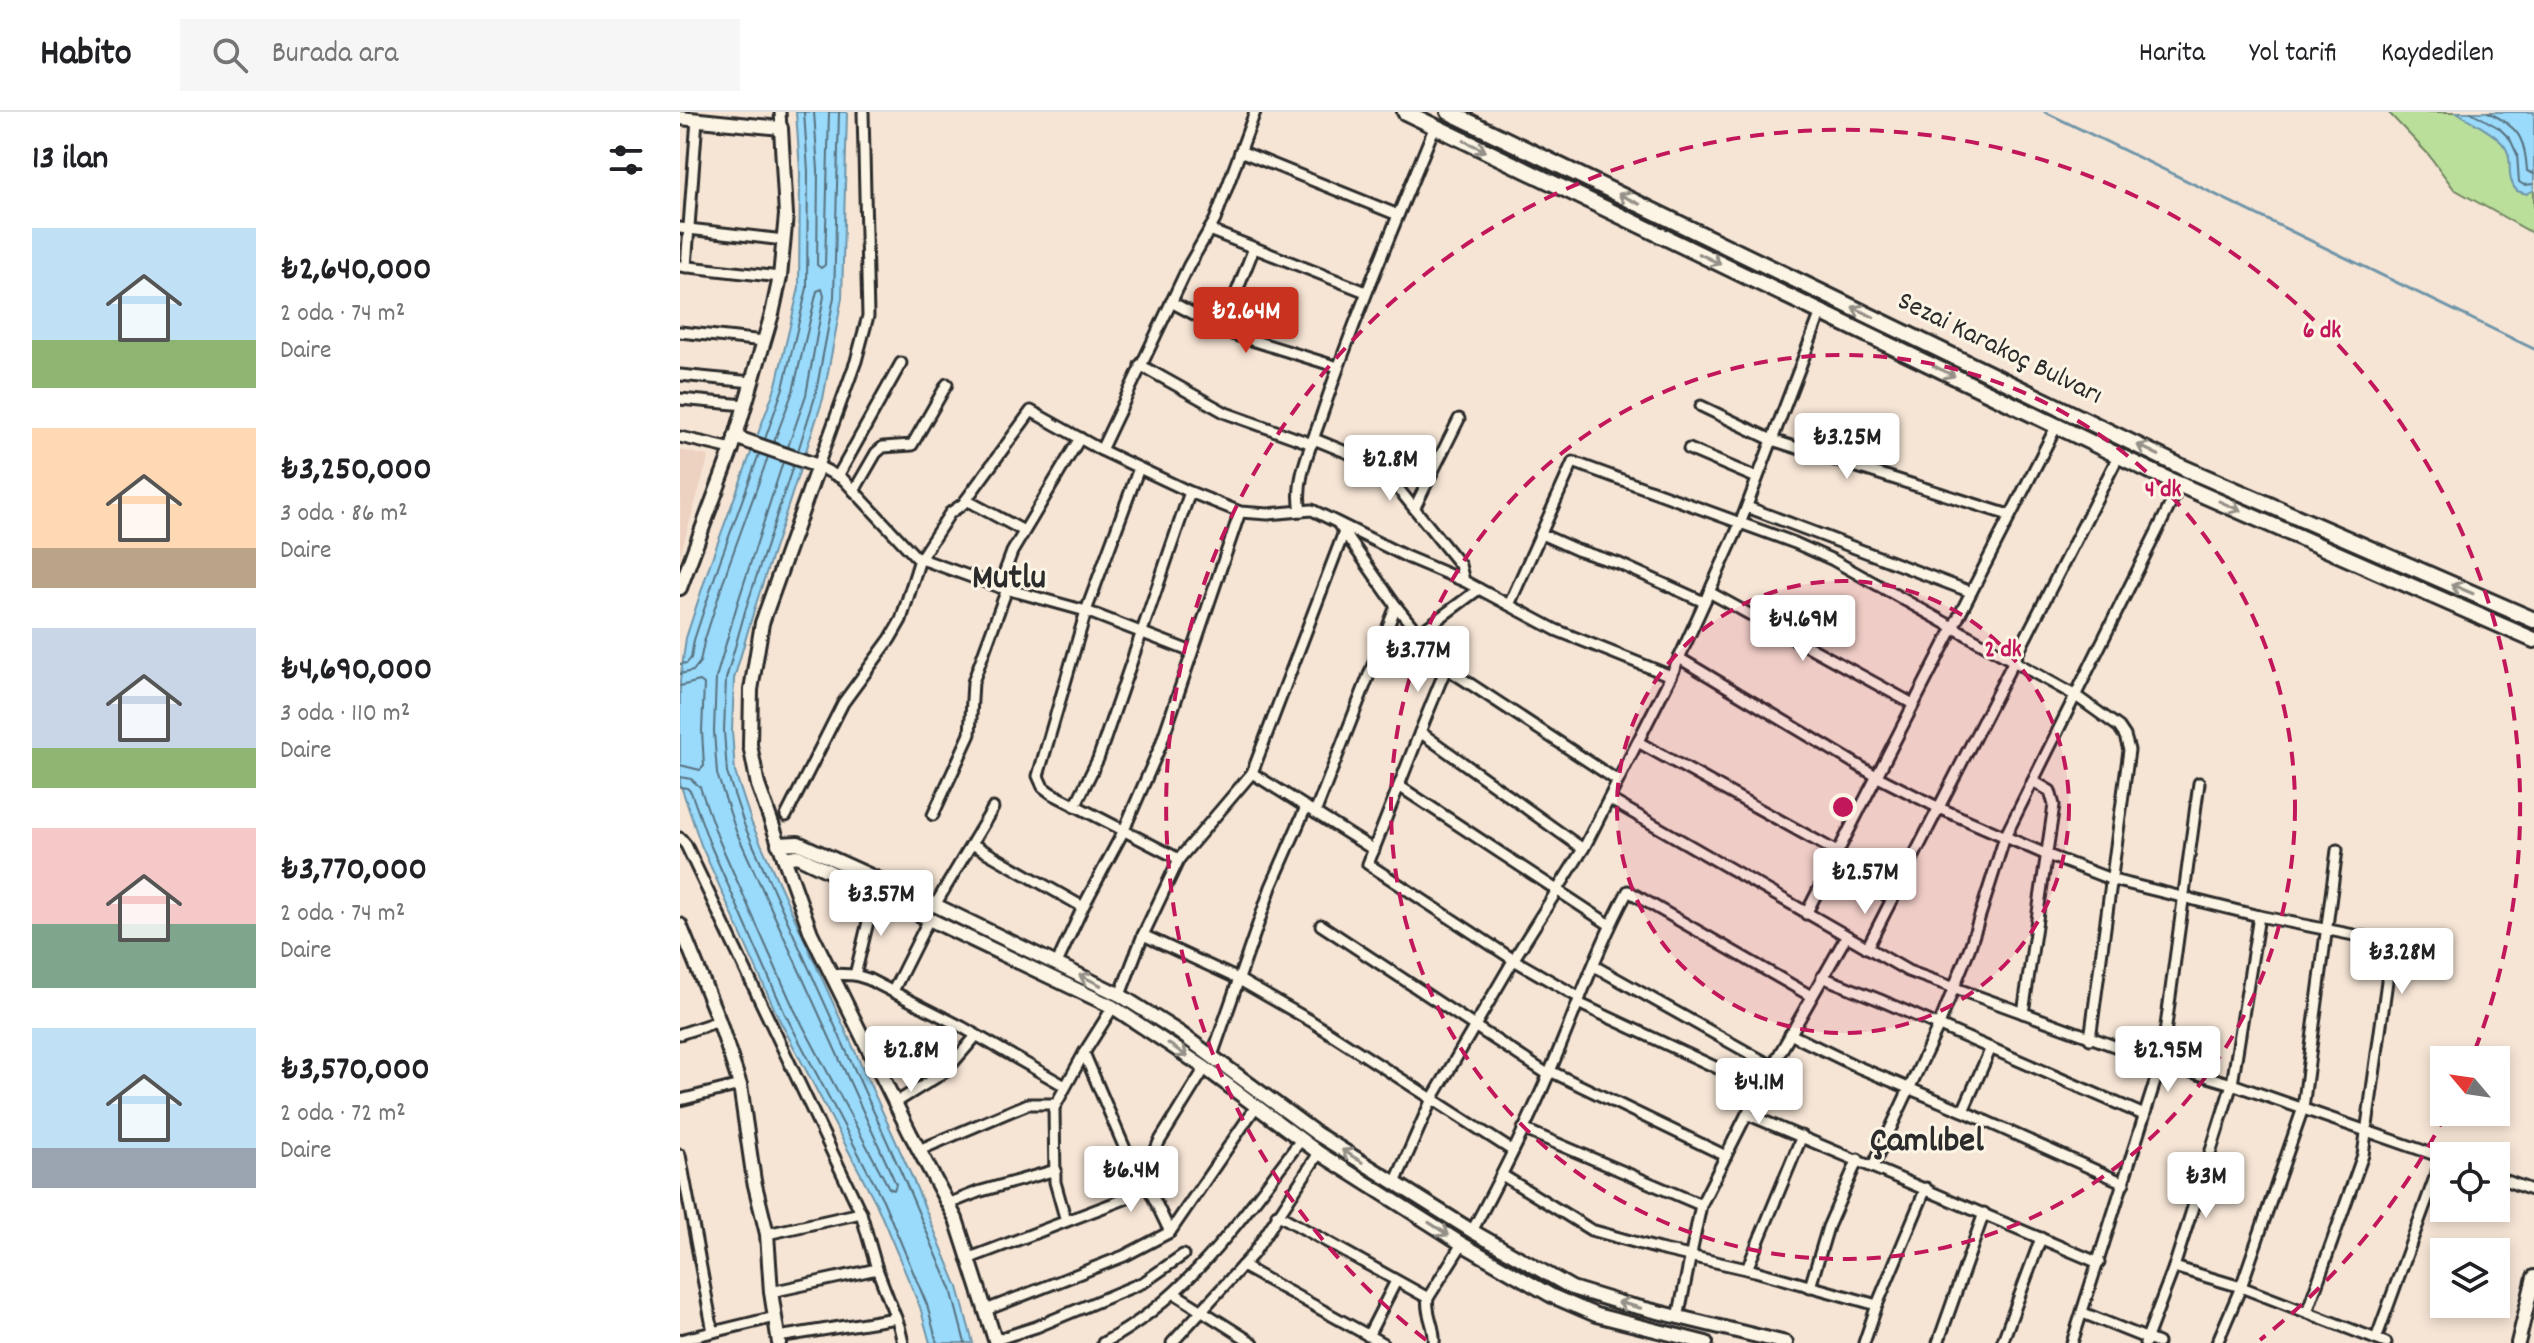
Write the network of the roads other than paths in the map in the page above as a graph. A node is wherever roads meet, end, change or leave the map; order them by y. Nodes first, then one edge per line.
1 (780, 112) edge
2 (863, 112) edge
3 (1255, 112) edge
4 (1405, 112) edge
5 (1449, 112) edge
6 (680, 118) edge
7 (697, 119) junction
8 (1435, 126) junction
9 (781, 128) junction
10 (1240, 151) junction
11 (1398, 215) junction
12 (684, 229) edge
13 (1209, 230) junction
14 (784, 240) junction
15 (1254, 248) junction
16 (683, 267) edge
17 (780, 277) junction
18 (1366, 292) junction
19 (1171, 302) junction
20 (1821, 312) junction
21 (1222, 329) junction
22 (680, 332) edge
23 (764, 341) junction
24 (901, 363) dead end
25 (1140, 365) junction
26 (1338, 367) junction
27 (680, 375) edge
28 (752, 382) junction
29 (947, 384) dead end
30 (680, 399) edge
31 (745, 405) junction
32 (1701, 406) dead end
33 (1459, 419) dead end
34 (2057, 425) junction
35 (680, 437) edge
36 (1080, 438) junction
37 (1772, 440) junction
38 (1313, 441) junction
39 (737, 442) junction
40 (1689, 449) dead end
41 (1101, 450) junction
42 (2119, 455) junction
43 (813, 464) junction
44 (1139, 468) junction
45 (838, 476) junction
46 (1757, 478) junction
47 (2180, 485) junction
48 (854, 491) junction
49 (1190, 492) junction
50 (966, 500) junction
51 (1415, 507) junction
52 (1747, 507) junction
53 (1301, 511) junction
54 (1240, 512) junction
55 (2009, 515) junction
56 (1337, 523) junction
57 (1740, 524) junction
58 (1024, 531) junction
59 (1344, 532) junction
60 (1541, 534) junction
61 (920, 559) junction
62 (1464, 581) junction
63 (680, 588) edge
64 (1003, 588) junction
65 (1479, 589) junction
66 (1971, 592) junction
67 (1706, 597) junction
68 (1509, 605) junction
69 (1396, 606) junction
70 (1086, 611) junction
71 (2534, 620) edge
72 (1953, 627) junction
73 (1140, 632) junction
74 (1418, 634) junction
75 (2534, 640) edge
76 (1192, 652) junction
77 (1679, 658) junction
78 (2015, 661) junction
79 (1446, 668) junction
80 (1671, 676) junction
81 (2076, 696) junction
82 (1913, 704) junction
83 (1420, 732) junction
84 (1638, 742) junction
85 (1252, 773) junction
86 (1876, 776) junction
87 (1618, 781) junction
88 (2033, 781) junction
89 (2199, 783) dead end
90 (1399, 786) junction
91 (1609, 799) junction
92 (1075, 806) junction
93 (1306, 807) junction
94 (993, 808) dead end
95 (1939, 808) junction
96 (1315, 813) junction
97 (933, 815) dead end
98 (786, 816) dead end
99 (1123, 832) junction
100 (2005, 837) junction
101 (680, 838) edge
102 (778, 844) junction
103 (972, 844) junction
104 (1583, 849) junction
105 (1374, 850) junction
106 (2337, 850) dead end
107 (1837, 852) junction
108 (2045, 854) junction
109 (784, 858) junction
110 (1179, 859) junction
111 (1831, 863) junction
112 (2113, 880) junction
113 (1557, 891) junction
114 (875, 893) junction
115 (2184, 898) junction
116 (1893, 899) junction
117 (935, 905) junction
118 (1083, 907) junction
119 (1806, 914) junction
120 (2259, 916) junction
121 (929, 919) junction
122 (680, 925) edge
123 (1321, 925) dead end
124 (1610, 925) junction
125 (2326, 930) junction
126 (1143, 935) junction
127 (1846, 937) junction
128 (1867, 948) junction
129 (1514, 960) junction
130 (1057, 963) junction
131 (1594, 966) junction
132 (832, 974) junction
133 (855, 975) junction
134 (1822, 977) junction
135 (1240, 980) junction
136 (1954, 987) junction
137 (893, 991) junction
138 (1120, 995) junction
139 (1811, 996) junction
140 (1579, 1000) junction
141 (1113, 1007) junction
142 (2023, 1013) junction
143 (719, 1021) junction
144 (1475, 1025) junction
145 (1939, 1025) junction
146 (680, 1034) edge
147 (1790, 1034) junction
148 (976, 1036) junction
149 (2090, 1039) junction
150 (1991, 1048) junction
151 (1084, 1053) junction
152 (1212, 1056) junction
153 (2161, 1063) junction
154 (1772, 1066) junction
155 (1205, 1068) junction
156 (1549, 1073) junction
157 (2232, 1084) junction
158 (740, 1085) junction
159 (1065, 1086) junction
160 (1760, 1088) junction
161 (1909, 1088) junction
162 (680, 1100) edge
163 (1431, 1101) junction
164 (895, 1103) junction
165 (1056, 1104) junction
166 (1257, 1105) junction
167 (2303, 1108) junction
168 (1963, 1111) junction
169 (1747, 1114) junction
170 (2144, 1115) junction
171 (1523, 1129) junction
172 (2368, 1132) junction
173 (1802, 1136) junction
174 (1301, 1140) junction
175 (919, 1150) junction
176 (1513, 1151) junction
177 (1319, 1153) junction
178 (2430, 1153) edge
179 (680, 1155) edge
180 (1726, 1156) junction
181 (1858, 1159) junction
182 (1873, 1166) junction
183 (1056, 1170) junction
184 (1502, 1175) junction
185 (1142, 1181) junction
186 (2510, 1182) edge
187 (1395, 1183) junction
188 (2124, 1183) junction
189 (1926, 1188) junction
190 (2534, 1191) edge
191 (2430, 1193) edge
192 (948, 1204) junction
193 (1701, 1205) junction
194 (861, 1213) junction
195 (1984, 1213) junction
196 (1277, 1214) junction
197 (1066, 1221) junction
198 (1472, 1231) junction
199 (1170, 1232) junction
200 (767, 1234) junction
201 (2041, 1238) junction
202 (1462, 1244) junction
203 (1183, 1255) dead end
204 (1689, 1256) junction
205 (970, 1258) junction
206 (2099, 1263) junction
207 (1242, 1266) junction
208 (2174, 1267) junction
209 (877, 1269) junction
210 (1747, 1269) junction
211 (2534, 1277) edge
212 (1396, 1281) junction
213 (1810, 1287) junction
214 (2241, 1287) junction
215 (771, 1292) junction
216 (1174, 1293) junction
217 (1428, 1298) junction
218 (1877, 1305) junction
219 (986, 1310) junction
220 (1201, 1312) junction
221 (2307, 1312) junction
222 (2083, 1313) junction
223 (775, 1317) junction
224 (896, 1318) junction
225 (1678, 1318) junction
226 (713, 1332) junction
227 (1368, 1336) junction
228 (2376, 1339) junction
229 (680, 1340) edge
230 (778, 1340) edge
231 (1674, 1340) edge
232 (2146, 1341) edge
233 (995, 1342) edge
234 (1437, 1342) edge
235 (903, 1343) edge
236 (1103, 1343) edge
237 (1172, 1343) edge
238 (1253, 1343) edge
239 (1382, 1343) edge
240 (1706, 1343) edge
241 (1786, 1343) edge
242 (1864, 1343) edge
243 (1938, 1343) edge
244 (2002, 1343) edge
245 (2072, 1343) edge
246 (2158, 1343) edge
247 (2217, 1343) edge
248 (2386, 1343) edge
249 (2518, 1343) edge

1 - 9 street
2 - 43 street
3 - 10 street
4 - 8 main road
71 -> 5 main road, Sezai Karakoç Bulvarı
6 - 7 main road
7 - 9 main road
7 - 12 street
8 - 11 street
8 -> 20 main road
9 - 14 main road
10 - 11 street
10 - 13 street
11 - 18 street
12 - 14 street
12 - 16 street
13 - 15 street
13 - 19 street
14 - 17 main road
15 - 18 street
15 - 21 street
16 - 17 street
17 - 23 main road
18 - 26 street
19 - 21 street
19 - 25 street
20 -> 34 main road
20 - 37 street
21 - 26 street
22 - 23 street
23 - 28 main road
24 - 45 street
25 - 38 street
25 - 41 street
26 - 38 street
27 - 28 street
28 - 31 main road
29 - 48 street
30 - 31 street
31 - 39 main road
32 - 37 street
33 - 51 street
34 - 42 main road
34 - 55 street
35 - 39 street
36 - 41 street
36 - 50 street
36 - 58 street
37 - 46 street
37 - 55 street
38 - 51 street
38 - 53 street
39 - 43 main road
39 - 63 main road
40 - 46 street
41 - 44 street
42 - 47 main road
42 - 78 street
43 - 45 street
43 - 102 main road
44 - 49 street
44 - 70 street
45 - 48 street
46 - 52 street
47 -> 75 main road
47 - 81 street
48 - 61 street
49 - 54 street
49 - 73 street
50 - 58 street
50 - 61 street
51 - 62 street
52 - 57 street
52 - 66 street
53 - 54 street
53 - 56 street
54 - 76 street
55 - 66 street
56 - 59 street
56 - 62 street
57 - 60 street
57 - 67 street
57 - 72 street
58 - 64 street
59 - 69 street
59 - 85 street
60 - 67 street
60 - 68 street
61 - 64 street
61 - 98 street
62 - 65 street
64 - 70 street
64 - 97 street
65 - 68 street
65 - 74 street
66 - 72 street
67 - 77 street
67 - 82 street
68 - 80 street
69 - 74 street
69 - 96 street
70 - 73 street
70 - 92 street
72 - 78 street
72 - 82 street
73 - 76 street
73 - 92 street
74 - 79 street
76 - 99 street
77 - 80 street
77 - 86 street
78 - 81 street
78 - 95 street
79 - 83 street
79 - 87 street
80 - 84 street
81 - 88 street
81 - 112 street
82 - 86 street
83 - 90 street
83 - 104 street
84 - 87 street
84 - 107 street
85 - 93 street
85 - 110 street
86 - 95 street
86 - 107 street
87 - 91 street
88 - 100 street
88 - 108 street
89 - 115 street
90 - 105 street
90 - 113 street
91 - 104 street
91 - 119 street
92 - 99 street
93 - 96 street
93 - 135 street
94 - 103 street
95 - 100 street
95 - 116 street
96 - 105 street
99 - 110 street
99 - 118 street
100 - 108 street
100 - 136 street
101 - 194 street
102 - 109 main road
102 - 117 main road
103 - 117 street
103 - 118 street
104 - 113 street
105 - 129 street
106 - 125 street
107 - 111 street
108 - 112 street
108 - 142 street
109 - 114 main road
109 - 132 main road
110 - 126 street
111 - 116 street
111 - 119 street
112 - 115 street
112 - 149 street
113 - 124 street
113 - 129 street
114 - 121 main road
114 - 133 street
115 - 120 street
115 - 153 street
116 - 128 street
117 - 130 main road
118 - 130 street
119 - 127 street
120 - 125 street
120 - 157 street
121 - 137 street
121 - 141 main road
122 - 143 main road
123 - 144 street
124 - 131 street
124 - 139 street
125 - 167 street
125 - 172 street
126 - 135 street
126 - 138 street
127 - 128 street
127 - 134 street
128 - 136 street
129 - 140 street
129 - 144 street
138 -> 130 main road
131 - 140 street
131 - 154 street
132 - 133 street
132 - 164 main road
133 - 137 street
134 - 139 street
134 - 145 street
135 - 152 street
135 - 163 street
136 - 142 street
136 - 145 street
137 - 148 street
138 - 152 main road
139 - 147 street
140 - 156 street
140 - 160 street
141 - 151 street
141 -> 155 main road
142 - 149 street
143 - 146 street
143 - 158 main road
144 - 156 street
144 - 163 street
145 - 150 street
145 - 161 street
147 - 154 street
147 - 161 street
148 - 159 street
148 - 164 street
149 - 153 street
150 - 168 street
150 - 170 street
151 - 159 street
151 - 185 street
187 -> 152 main road
153 - 157 street
153 - 170 street
154 - 160 street
155 - 166 main road
155 - 185 street
156 - 171 street
156 - 180 street
157 - 167 street
157 - 208 street
158 - 162 street
158 - 200 main road
159 - 165 street
160 - 169 street
161 - 168 street
161 - 182 street
163 - 176 street
163 - 187 street
164 - 175 main road
165 - 175 street
165 - 183 street
166 - 174 main road
166 - 199 street
167 - 172 street
167 - 214 street
168 - 188 street
169 - 173 street
169 - 180 street
170 - 188 street
171 - 176 street
171 - 193 street
172 - 178 street
172 - 221 street
173 - 181 street
173 - 210 street
174 - 177 main road
174 - 216 street
175 - 192 main road
176 - 184 street
177 - 196 street
177 -> 202 main road
179 - 226 street
180 - 193 street
181 - 182 street
181 - 213 street
182 - 189 street
183 - 192 street
183 - 197 street
184 - 198 street
184 - 204 street
185 - 197 street
185 - 199 street
186 - 190 street
187 - 198 main road
188 - 206 street
189 - 195 street
189 - 218 street
191 - 228 street
192 - 205 main road
193 - 204 street
194 - 200 street
194 - 209 street
195 - 201 street
195 - 243 street
196 - 207 street
196 - 212 street
197 - 205 street
225 -> 198 main road
199 - 219 street
200 - 215 main road
201 - 206 street
201 - 244 street
202 - 217 street
202 - 231 main road
203 - 233 street
204 - 210 street
204 - 225 street
205 - 219 main road
206 - 222 street
207 - 220 street
207 - 227 street
208 - 214 street
208 - 232 street
209 - 215 street
209 - 224 street
210 - 213 street
211 - 249 main road
212 - 217 street
212 - 227 street
213 - 218 street
214 - 221 street
214 - 247 street
215 - 223 main road
216 - 220 street
216 - 236 street
217 - 234 street
218 - 242 street
219 - 233 main road
220 - 237 street
220 - 238 street
221 - 228 street
222 - 232 street
222 - 245 street
223 - 226 street
223 - 230 main road
224 - 230 street
224 - 235 street
225 - 241 main road
226 - 229 street
227 - 239 street
228 - 248 street
231 - 240 main road
232 - 246 street

